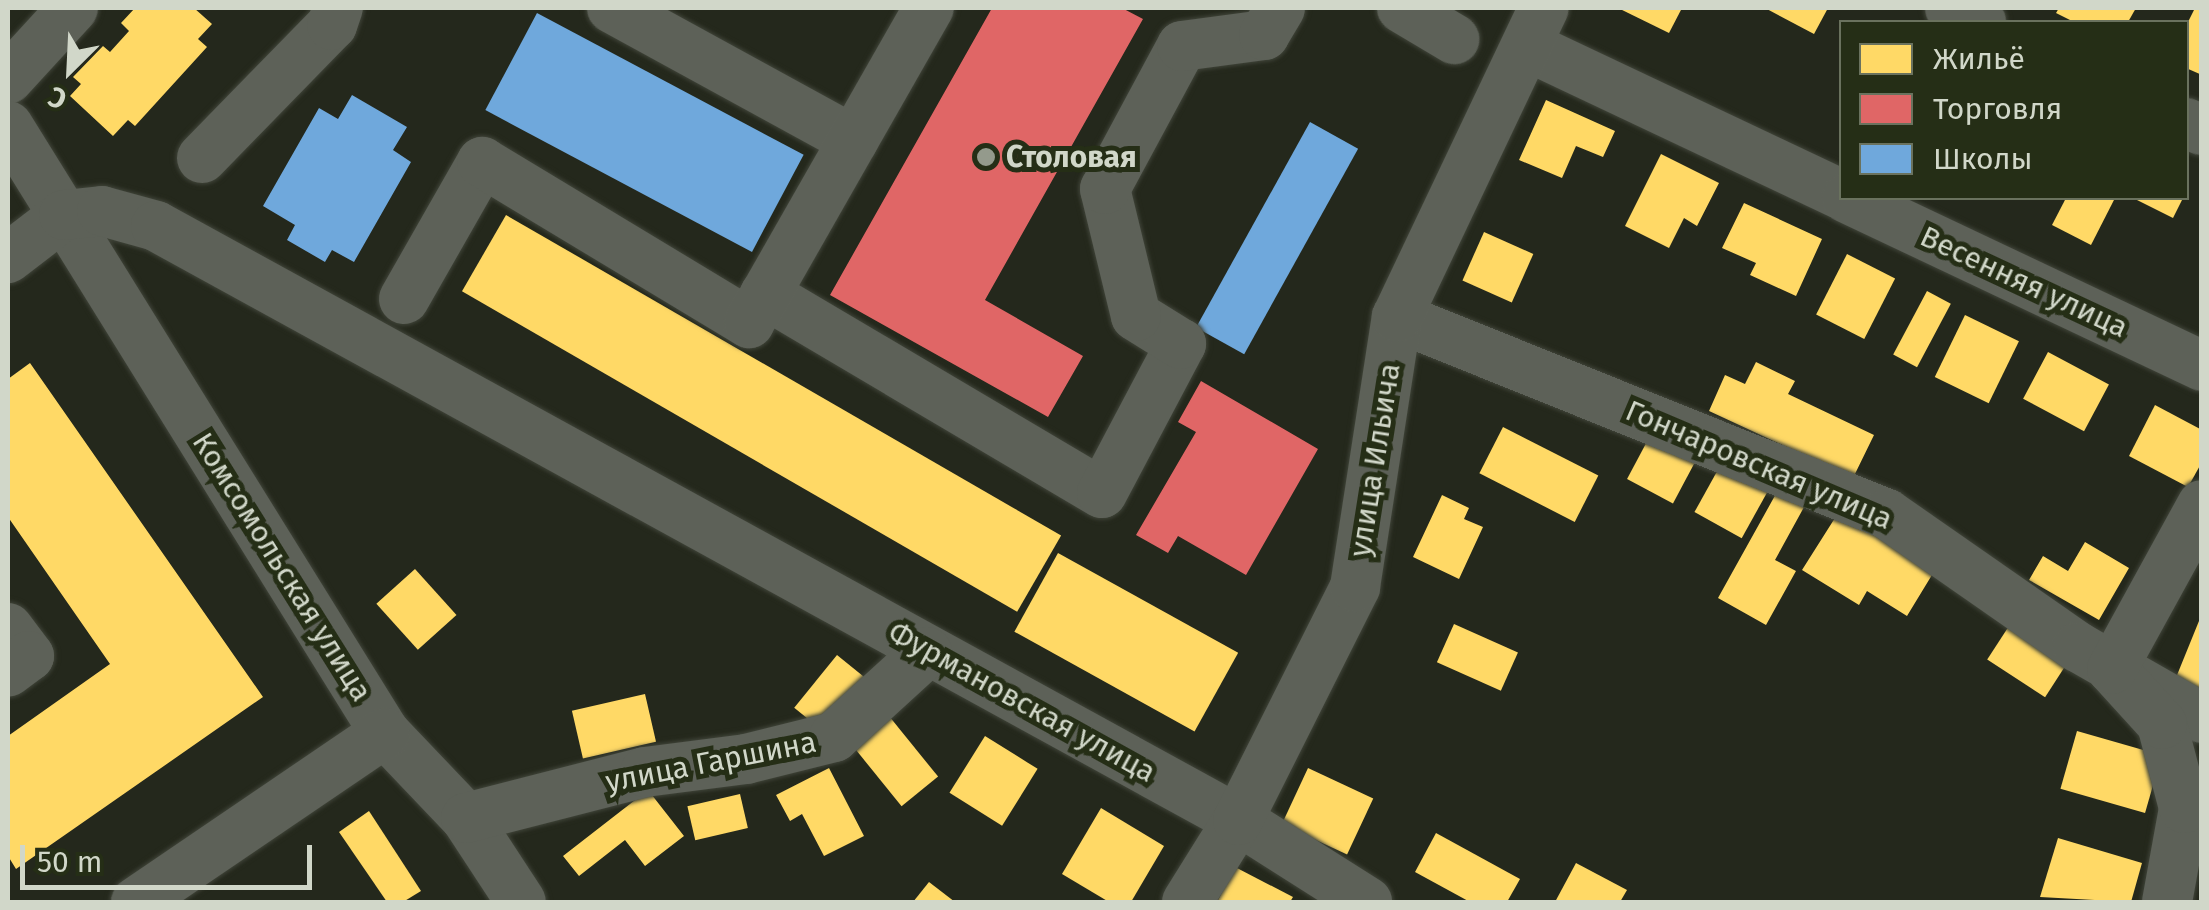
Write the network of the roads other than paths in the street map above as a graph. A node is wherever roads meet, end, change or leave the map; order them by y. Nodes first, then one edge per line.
1 (73, 8) edge
2 (338, 8) edge
3 (612, 8) edge
4 (929, 8) edge
5 (1280, 8) edge
6 (1402, 8) edge
7 (1950, 8) edge
8 (1977, 20) edge
9 (1536, 27) edge
10 (1454, 39) dead end
11 (8, 78) edge
12 (8, 126) edge
13 (853, 140) junction
14 (202, 158) dead end
15 (1839, 193) edge
16 (1852, 200) edge
17 (64, 215) junction
18 (8, 258) edge
19 (765, 294) junction
20 (404, 299) dead end
21 (1396, 318) junction
22 (2202, 366) edge
23 (2202, 505) edge
24 (8, 628) edge
25 (927, 652) junction
26 (2112, 669) junction
27 (8, 672) edge
28 (2202, 718) edge
29 (385, 733) junction
30 (1238, 820) junction
31 (478, 860) edge
32 (136, 902) edge
33 (521, 902) edge
34 (1186, 902) edge
35 (1367, 902) edge
36 (2167, 902) edge

1 - 11 street
2 - 14 street
3 - 13 street
4 - 13 street
5 - 19 street
6 - 10 street
7 - 8 street
9 - 15 street, Весенняя улица
9 - 21 street, улица Ильича
12 - 17 street, Комсомольская улица
13 - 19 street
16 - 22 street, Весенняя улица
17 - 18 street
17 - 25 street, Фурмановская улица
17 - 29 street, Комсомольская улица
19 - 20 street
21 - 26 street, Гончаровская улица
21 - 30 street, улица Ильича
23 - 26 street
24 - 27 street
25 - 30 street, Фурмановская улица
25 - 31 street, улица Гаршина
26 - 28 street, Гончаровская улица
26 - 36 street
29 - 31 street, Комсомольская улица
29 - 32 street
30 - 34 street, улица Ильича
30 - 35 street, Фурмановская улица
31 - 33 street, Комсомольская улица

